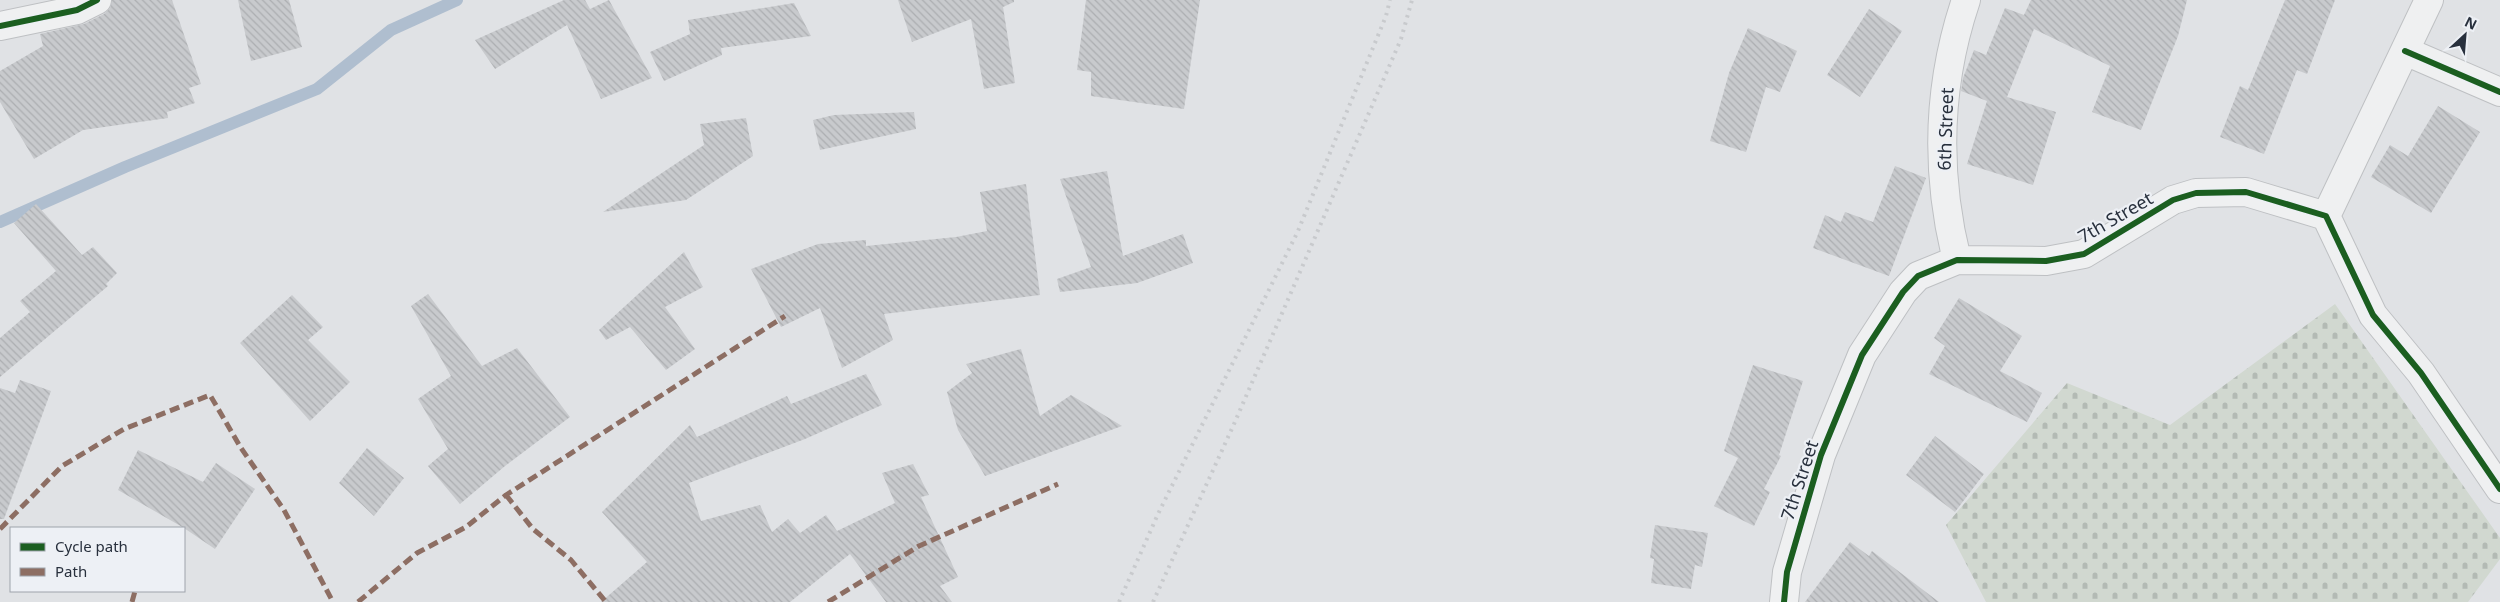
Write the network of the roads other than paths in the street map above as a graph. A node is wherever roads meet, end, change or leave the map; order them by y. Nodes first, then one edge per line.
1 (97, 0) edge
2 (1966, 0) edge
3 (2429, 0) edge
4 (0, 26) edge
5 (2405, 51) junction
6 (2500, 92) edge
7 (2326, 216) junction
8 (1957, 260) junction
9 (2500, 488) edge
10 (1784, 602) edge

1 - 4 street
2 - 8 street, 6th Street
3 - 5 street
5 - 6 street
5 - 7 street
7 - 8 street, 7th Street
7 - 9 street
8 - 10 street, 7th Street

